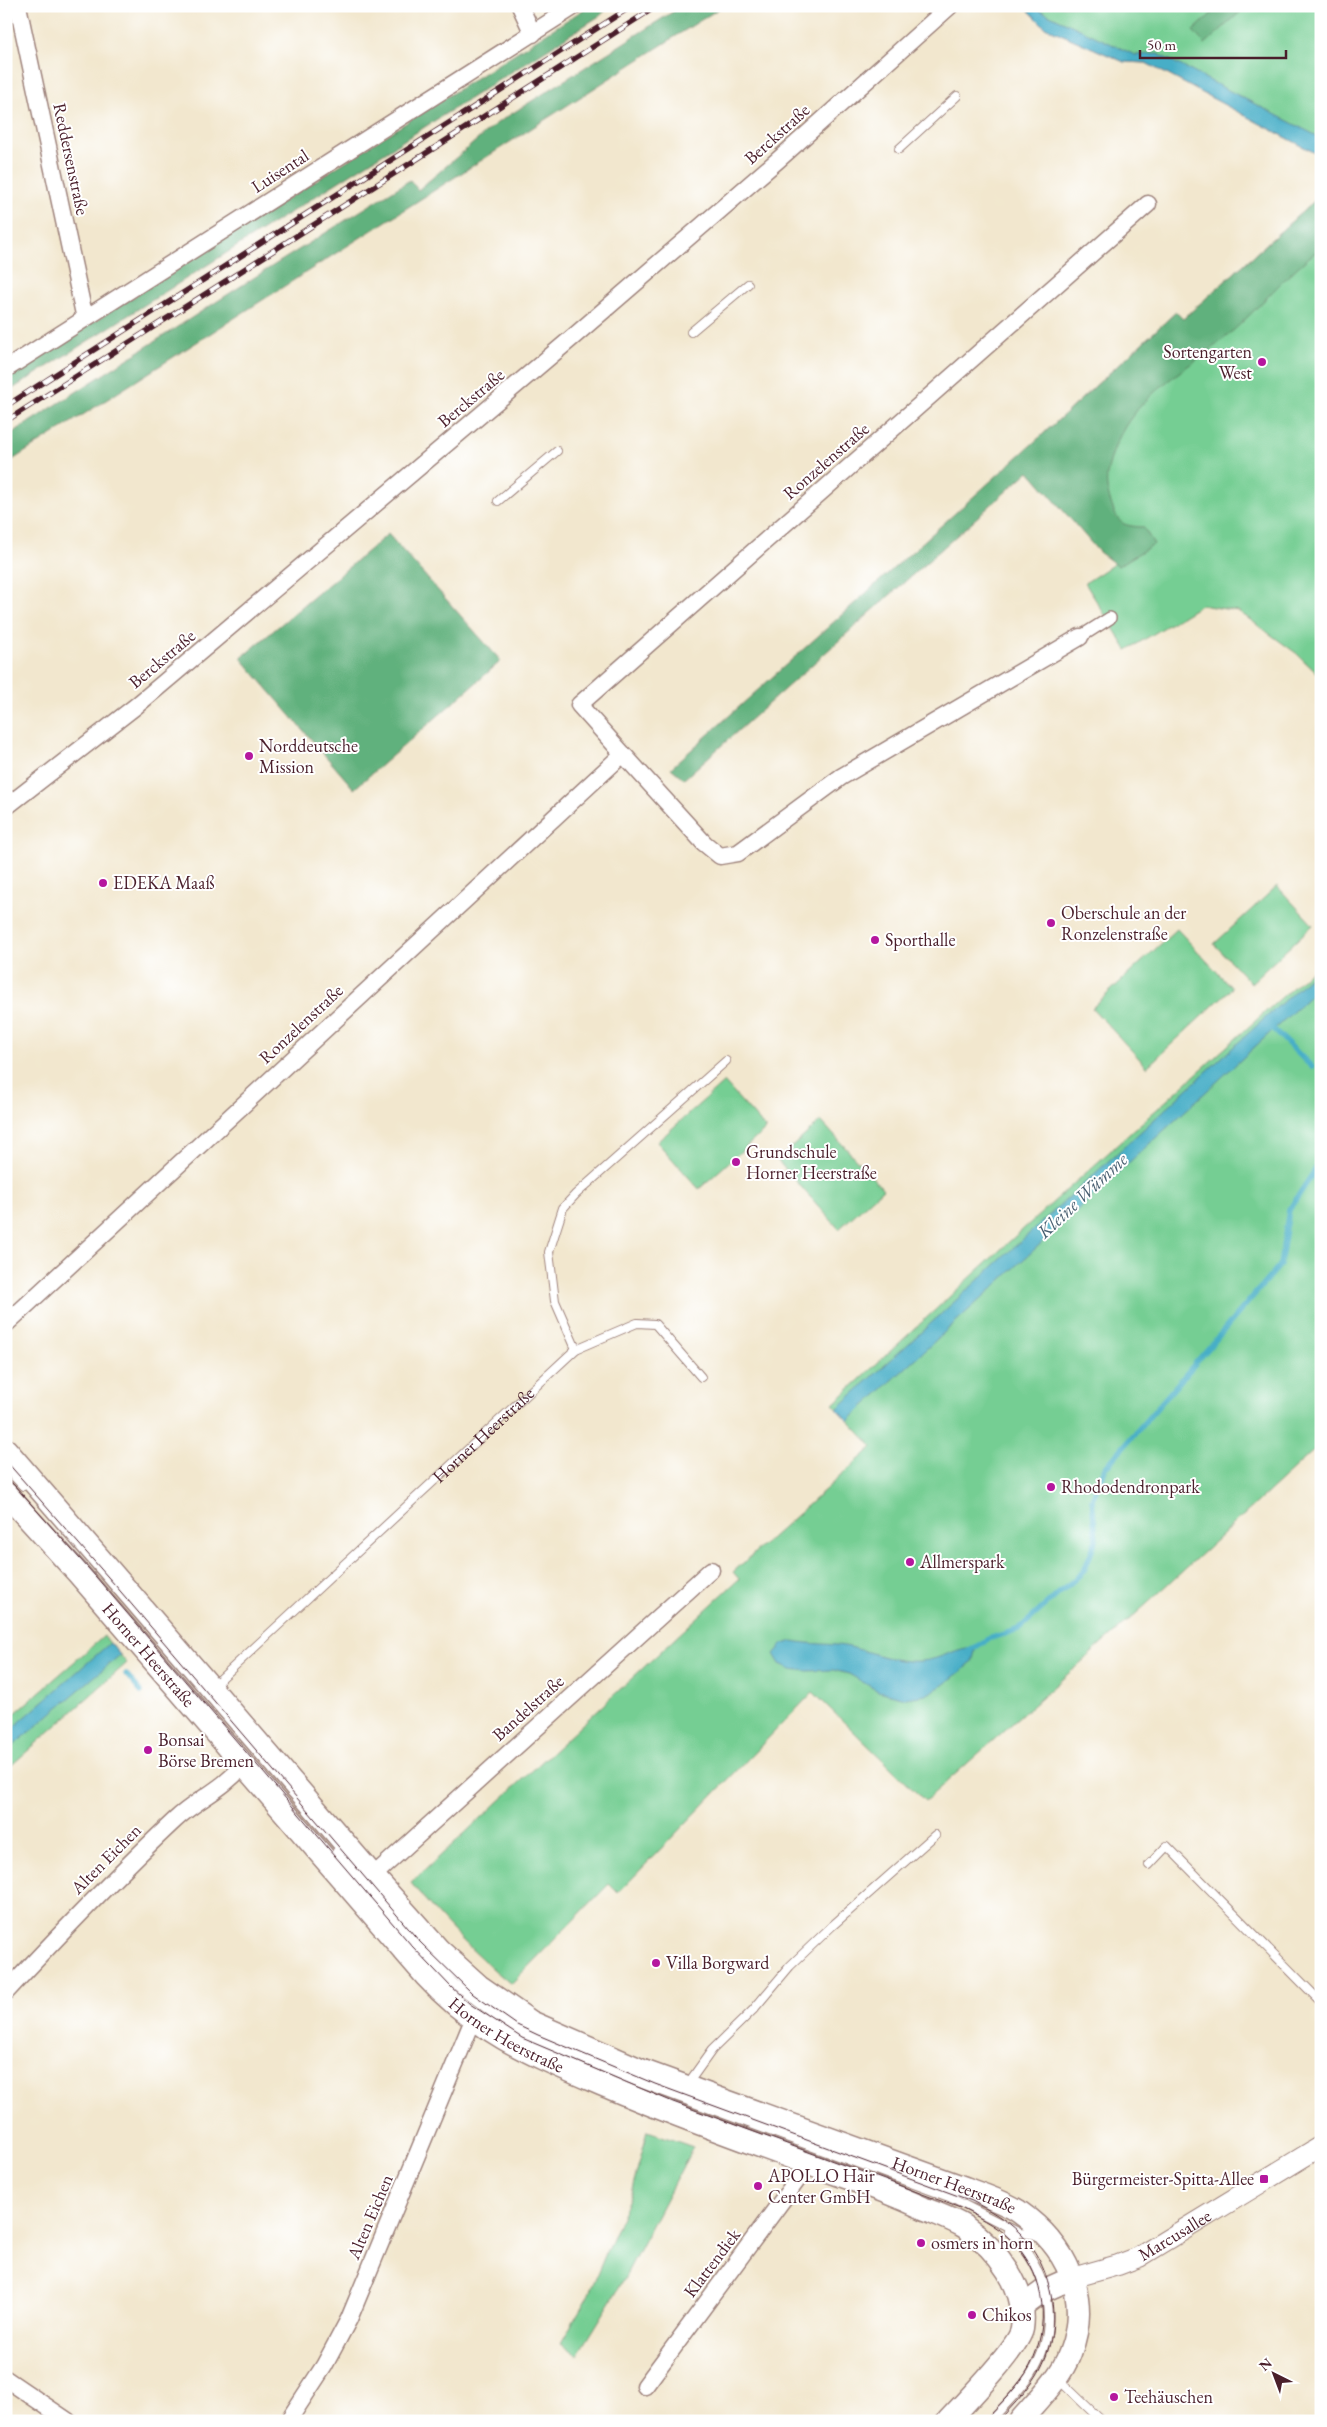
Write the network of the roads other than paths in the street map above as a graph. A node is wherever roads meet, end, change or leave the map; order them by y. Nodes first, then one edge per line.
1 (18, 6) edge
2 (520, 6) edge
3 (575, 6) edge
4 (950, 6) edge
5 (533, 34) junction
6 (957, 96) dead end
7 (899, 149) dead end
8 (1148, 204) dead end
9 (748, 284) dead end
10 (85, 319) junction
11 (691, 332) dead end
12 (6, 368) edge
13 (557, 451) dead end
14 (498, 502) dead end
15 (1110, 618) dead end
16 (1080, 637) joint
17 (623, 754) junction
18 (6, 807) edge
19 (726, 1061) dead end
20 (6, 1324) edge
21 (576, 1349) junction
22 (701, 1377) dead end
23 (6, 1450) edge
24 (6, 1468) edge
25 (17, 1493) edge
26 (711, 1570) dead end
27 (212, 1687) junction
28 (243, 1765) junction
29 (936, 1835) dead end
30 (334, 1848) dead end
31 (1149, 1865) dead end
32 (373, 1876) junction
33 (6, 1992) edge
34 (1321, 2002) edge
35 (473, 2020) junction
36 (686, 2087) junction
37 (1321, 2146) edge
38 (810, 2164) junction
39 (1002, 2224) junction
40 (1050, 2237) junction
41 (1072, 2278) junction
42 (1045, 2290) junction
43 (1022, 2307) junction
44 (1056, 2377) junction
45 (6, 2379) edge
46 (645, 2386) dead end
47 (956, 2416) edge
48 (68, 2421) edge
49 (288, 2421) edge
50 (990, 2421) edge
51 (1020, 2421) edge
52 (1102, 2421) edge

1 - 10 street, Reddersenstraße
2 - 5 street
3 - 5 street, Luisental
4 - 18 street, Berckstraße
5 - 10 street, Luisental
6 - 7 lane
8 - 17 street, Ronzelenstraße
9 - 11 lane
10 - 12 street, Luisental
13 - 14 lane
15 - 16 street, Ronzelenstraße
16 - 17 street, Ronzelenstraße
17 - 20 street, Ronzelenstraße
19 - 21 lane
21 - 22 lane, Horner Heerstraße
21 - 27 lane, Horner Heerstraße
23 - 27 main road, Horner Heerstraße
24 - 25 lane
25 - 28 main road, Horner Heerstraße
26 - 32 street, Bandelstraße
27 - 32 main road, Horner Heerstraße
28 - 33 street, Alten Eichen
28 - 35 main road, Horner Heerstraße
29 - 36 lane
30 - 39 lane
31 - 34 lane
32 - 36 main road, Horner Heerstraße
35 - 38 main road, Horner Heerstraße
35 - 49 street, Alten Eichen
36 - 40 main road, Horner Heerstraße
37 - 41 street, Marcusallee
38 - 43 main road, Horner Heerstraße
38 - 46 street, Klattendiek
39 - 40 lane
39 - 42 lane
40 - 41 main road, Horner Heerstraße
41 - 42 main road, Marcusallee
41 - 44 main road, Horner Heerstraße
42 - 43 main road, Marcusallee
42 - 50 lane
43 - 47 main road, Horner Heerstraße
44 - 51 main road, Horner Heerstraße
44 - 52 lane
45 - 48 street

